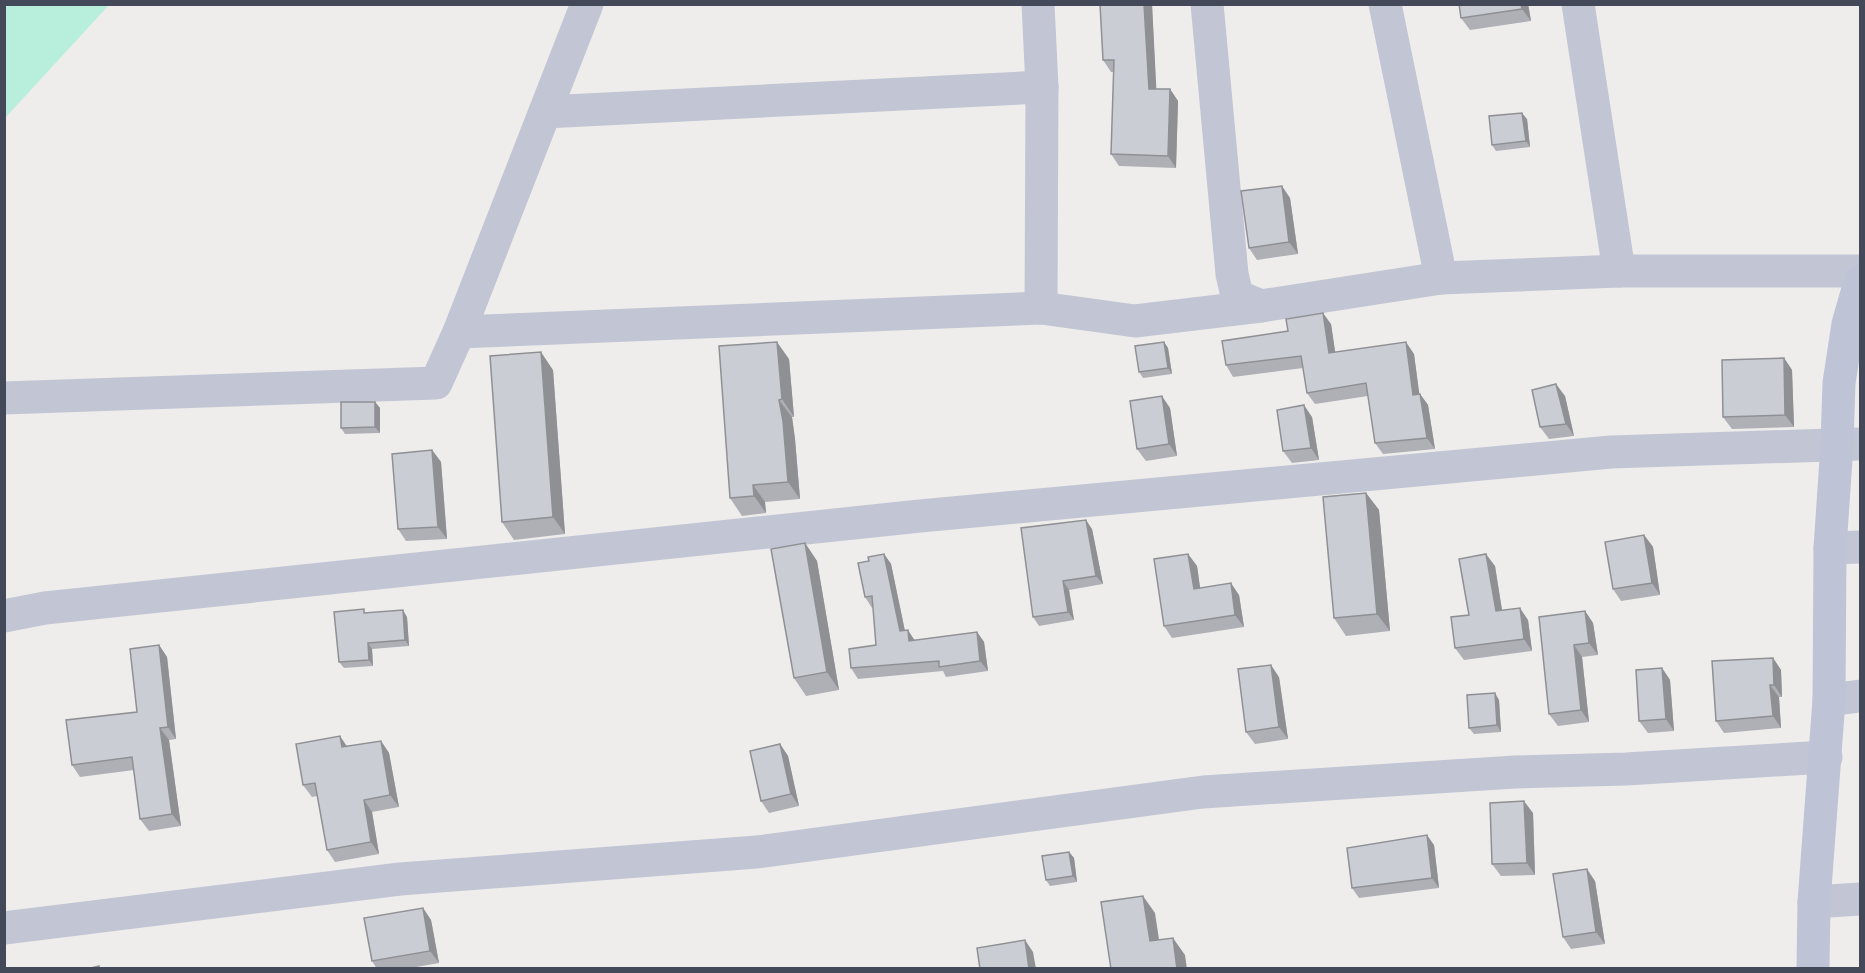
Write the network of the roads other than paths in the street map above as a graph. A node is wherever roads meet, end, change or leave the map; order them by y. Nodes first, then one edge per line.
1 (587, 4) edge
2 (1038, 4) edge
3 (1207, 4) edge
4 (1385, 4) edge
5 (1578, 4) edge
6 (1042, 87) junction
7 (545, 112) junction
8 (1619, 271) junction
9 (1860, 271) edge
10 (1440, 278) junction
11 (1860, 282) edge
12 (1261, 306) junction
13 (1041, 308) junction
14 (459, 332) junction
15 (4, 398) edge
16 (1849, 444) edge
17 (1845, 548) edge
18 (4, 616) edge
19 (1845, 698) edge
20 (1826, 758) junction
21 (1860, 899) edge
22 (1814, 902) junction
23 (4, 928) edge
24 (1813, 969) edge

1 - 7 street
2 - 6 street
3 - 12 street
4 - 10 street
5 - 8 street
6 - 7 street
6 - 13 street
7 - 14 street
8 - 9 street
8 - 10 street
10 - 12 street
11 - 16 street
12 - 13 street
13 - 14 street
14 - 15 street
16 - 17 street
16 - 18 street
17 - 19 street
19 - 20 street
20 - 22 street
20 - 23 street
21 - 22 street
22 - 24 street

